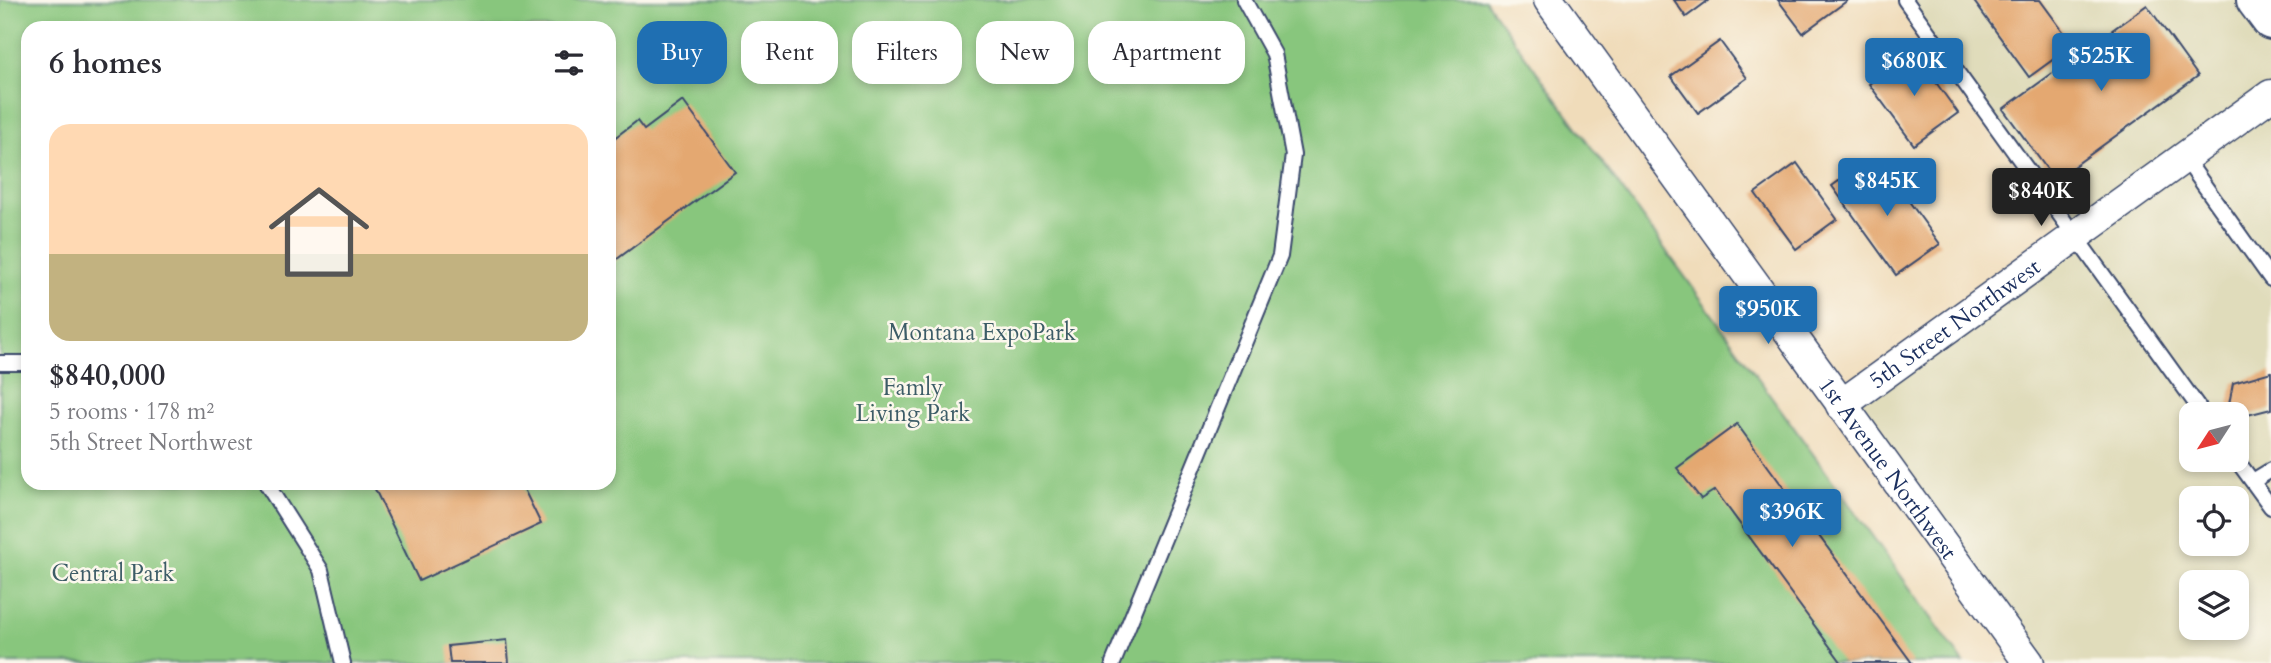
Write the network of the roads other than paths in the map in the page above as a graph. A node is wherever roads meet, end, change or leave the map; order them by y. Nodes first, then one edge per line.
1 (1244, 0) edge
2 (1549, 0) edge
3 (1905, 0) edge
4 (2256, 0) edge
5 (2271, 20) edge
6 (2271, 94) edge
7 (2184, 157) junction
8 (2075, 235) junction
9 (2271, 279) edge
10 (0, 362) edge
11 (21, 363) edge
12 (2195, 402) edge
13 (1841, 404) junction
14 (2271, 470) edge
15 (2246, 472) edge
16 (2253, 481) junction
17 (270, 490) edge
18 (2271, 507) edge
19 (343, 663) edge
20 (1113, 663) edge
21 (2029, 663) edge

1 - 20 lane
2 - 13 street, 1st Avenue Northwest
3 - 8 lane
4 - 5 highway
6 - 7 street, 5th Street Northwest
7 - 8 street, 5th Street Northwest
7 - 9 lane
8 - 12 lane
8 - 13 street, 5th Street Northwest
10 - 11 lane
13 - 21 street, 1st Avenue Northwest
14 - 16 lane
15 - 16 lane
16 - 18 lane
17 - 19 lane

